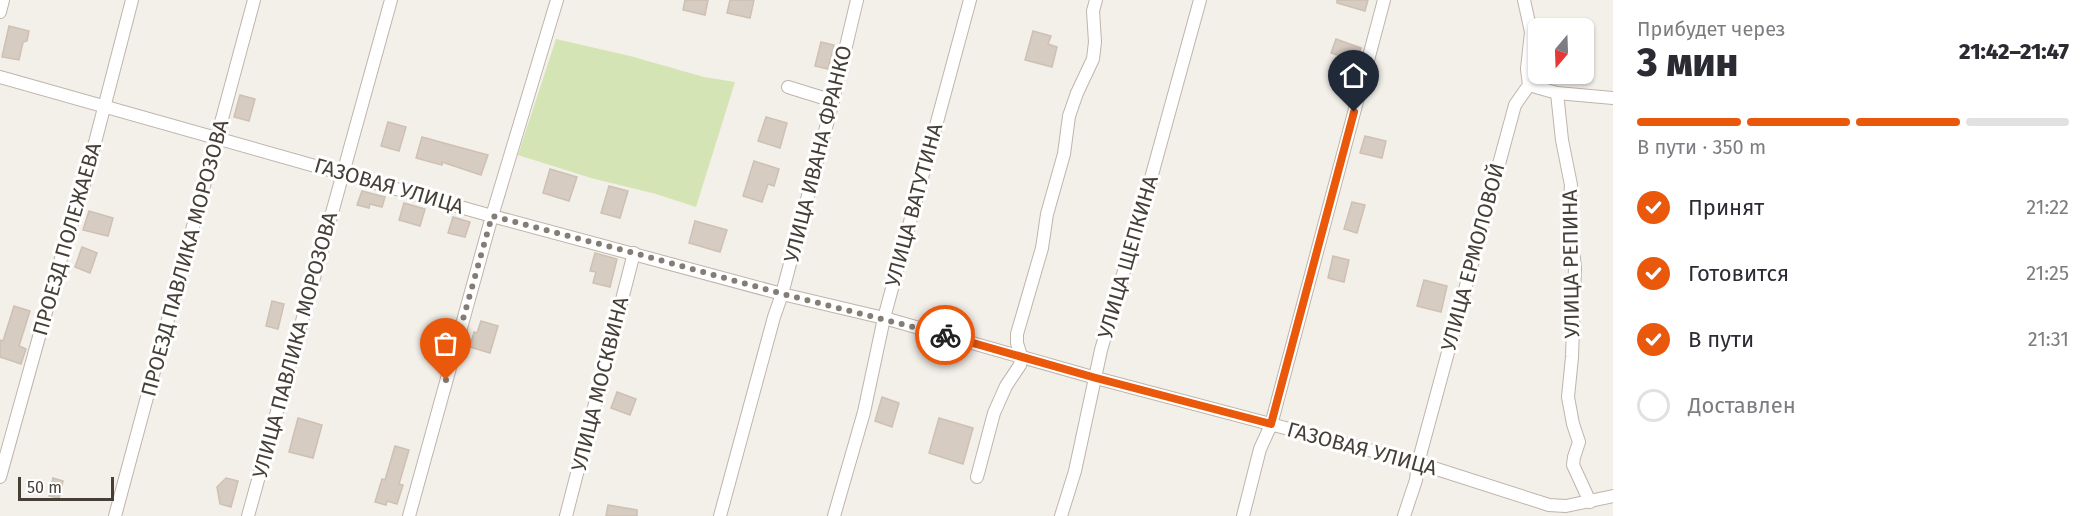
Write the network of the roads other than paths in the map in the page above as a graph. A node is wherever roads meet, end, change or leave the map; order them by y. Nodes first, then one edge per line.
1 (3, 0) edge
2 (132, 0) edge
3 (254, 0) edge
4 (391, 0) edge
5 (557, 0) edge
6 (857, 0) edge
7 (970, 0) edge
8 (1096, 0) edge
9 (1200, 0) edge
10 (1384, 0) edge
11 (1524, 0) edge
12 (0, 12) edge
13 (0, 77) edge
14 (1529, 85) junction
15 (788, 87) dead end
16 (1557, 93) junction
17 (1613, 98) edge
18 (833, 101) junction
19 (105, 105) junction
20 (217, 140) junction
21 (342, 172) junction
22 (492, 216) junction
23 (634, 253) junction
24 (783, 294) junction
25 (884, 318) junction
26 (1022, 356) junction
27 (1096, 378) junction
28 (1271, 424) junction
29 (1418, 463) junction
30 (0, 477) edge
31 (977, 477) dead end
32 (1613, 496) edge
33 (1590, 502) junction
34 (1565, 511) edge
35 (115, 516) edge
36 (248, 516) edge
37 (409, 516) edge
38 (566, 516) edge
39 (720, 516) edge
40 (834, 516) edge
41 (1061, 516) edge
42 (1243, 516) edge
43 (1404, 516) edge

1 - 12 street
2 - 19 street, ПРОЕЗД ПОЛЕЖАЕВА
3 - 20 street, ПРОЕЗД ПАВЛИКА МОРОЗОВА
4 - 21 street, УЛИЦА ПАВЛИКА МОРОЗОВА
5 - 22 street
6 - 18 street, УЛИЦА ИВАНА ФРАНКО
7 - 25 street, УЛИЦА ВАТУТИНА
8 - 26 street
9 - 27 street, УЛИЦА ЩЕПКИНА
10 - 28 street
11 - 14 street
13 - 19 street, ГАЗОВАЯ УЛИЦА
14 - 16 street
14 - 29 street, УЛИЦА ЕРМОЛОВОЙ
15 - 18 street
16 - 17 street
16 - 33 street, УЛИЦА РЕПИНА
18 - 24 street, УЛИЦА ИВАНА ФРАНКО
19 - 20 street, ГАЗОВАЯ УЛИЦА
19 - 30 street, ПРОЕЗД ПОЛЕЖАЕВА
20 - 21 street, ГАЗОВАЯ УЛИЦА
20 - 35 street, ПРОЕЗД ПАВЛИКА МОРОЗОВА
21 - 22 street, ГАЗОВАЯ УЛИЦА
21 - 36 street, УЛИЦА ПАВЛИКА МОРОЗОВА
22 - 23 street, ГАЗОВАЯ УЛИЦА
22 - 37 street
23 - 24 street, ГАЗОВАЯ УЛИЦА
23 - 38 street, УЛИЦА МОСКВИНА
24 - 25 street, ГАЗОВАЯ УЛИЦА
24 - 39 street, УЛИЦА ИВАНА ФРАНКО
25 - 26 street, ГАЗОВАЯ УЛИЦА
25 - 40 street, УЛИЦА ВАТУТИНА
26 - 27 street, ГАЗОВАЯ УЛИЦА
26 - 31 street
27 - 28 street, ГАЗОВАЯ УЛИЦА
27 - 41 street, УЛИЦА ЩЕПКИНА
28 - 29 street, ГАЗОВАЯ УЛИЦА
28 - 42 street
29 - 34 street, ГАЗОВАЯ УЛИЦА
29 - 43 street, УЛИЦА ЕРМОЛОВОЙ
32 - 33 street, ГАЗОВАЯ УЛИЦА
33 - 34 street, ГАЗОВАЯ УЛИЦА

